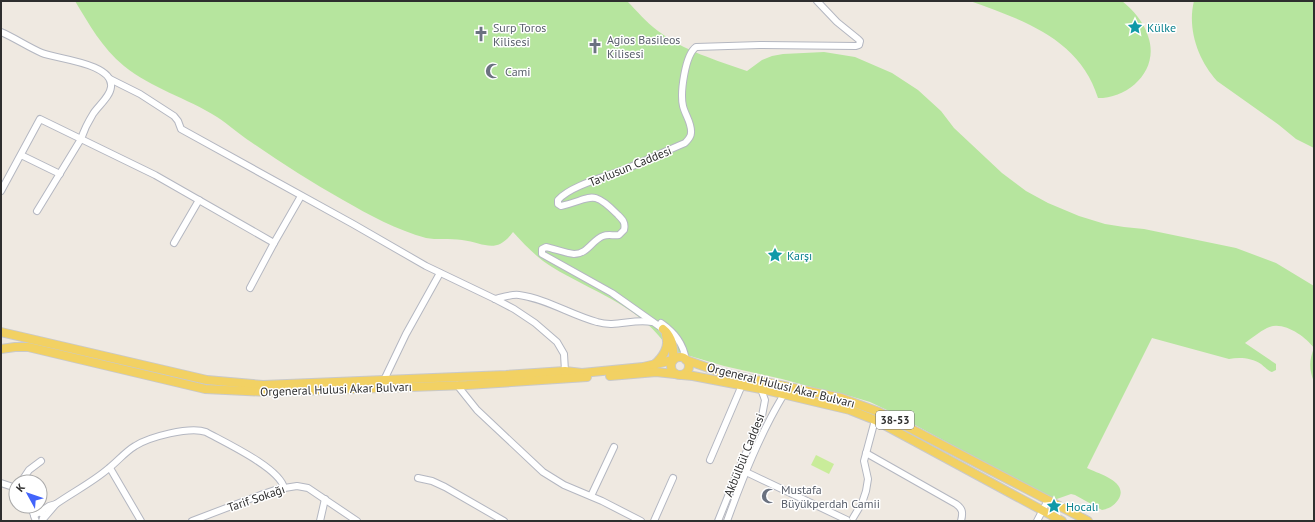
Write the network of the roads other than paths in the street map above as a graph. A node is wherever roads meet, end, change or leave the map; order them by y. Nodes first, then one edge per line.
1 (818, 1) edge
2 (1, 32) edge
3 (110, 79) junction
4 (81, 139) junction
5 (21, 155) junction
6 (60, 174) junction
7 (1, 191) edge
8 (301, 196) junction
9 (199, 200) junction
10 (37, 211) dead end
11 (174, 243) dead end
12 (274, 243) junction
13 (440, 273) junction
14 (250, 288) dead end
15 (495, 299) junction
16 (645, 316) junction
17 (655, 323) junction
18 (663, 329) junction
19 (1, 332) edge
20 (1, 349) edge
21 (673, 360) junction
22 (686, 360) junction
23 (653, 365) junction
24 (565, 371) junction
25 (678, 375) junction
26 (384, 380) junction
27 (457, 385) junction
28 (742, 385) junction
29 (761, 389) junction
30 (784, 394) junction
31 (875, 420) junction
32 (614, 447) dead end
33 (866, 453) junction
34 (710, 460) dead end
35 (40, 461) dead end
36 (110, 468) junction
37 (746, 472) junction
38 (26, 474) edge
39 (418, 478) dead end
40 (673, 478) dead end
41 (284, 488) junction
42 (591, 496) junction
43 (324, 499) junction
44 (1048, 500) junction
45 (1042, 511) junction
46 (40, 517) edge
47 (495, 518) edge
48 (849, 519) edge
49 (28, 521) edge
50 (141, 521) edge
51 (192, 521) edge
52 (320, 521) edge
53 (357, 521) edge
54 (504, 521) edge
55 (641, 521) edge
56 (654, 521) edge
57 (718, 521) edge
58 (727, 521) edge
59 (861, 521) edge
60 (960, 521) edge
61 (1037, 521) edge
62 (1062, 521) edge
63 (1088, 521) edge

1 - 16 street, Tavlusun Caddesi
2 - 3 street
3 - 4 street
3 - 8 street
4 - 5 street
4 - 6 street
4 - 9 street
5 - 6 street
5 - 7 street
6 - 10 street
8 - 12 street
8 - 13 street
9 - 11 street
9 - 12 street
12 - 14 street
13 - 15 street
13 - 26 street
15 - 17 street
15 - 24 street
16 - 17 street, Tavlusun Caddesi
16 - 22 street, Tavlusun Caddesi
17 - 18 street, Tavlusun Caddesi
18 - 21 main road
18 - 23 main road
19 - 26 main road, Orgeneral Hulusi Akar Bulvarı
20 - 27 main road, Orgeneral Hulusi Akar Bulvarı
21 - 22 main road
21 - 23 main road, Orgeneral Hulusi Akar Bulvarı
21 - 25 main road
22 - 25 main road
22 - 44 main road, Orgeneral Hulusi Akar Bulvarı / 38-53
23 - 24 main road, Orgeneral Hulusi Akar Bulvarı
24 - 26 main road, Orgeneral Hulusi Akar Bulvarı
25 - 27 main road, Orgeneral Hulusi Akar Bulvarı
25 - 28 main road, Orgeneral Hulusi Akar Bulvarı
27 - 42 street
28 - 29 main road, Orgeneral Hulusi Akar Bulvarı
28 - 34 street
29 - 30 main road, Orgeneral Hulusi Akar Bulvarı
29 - 57 street, Akbülbül Caddesi
30 - 31 main road, Orgeneral Hulusi Akar Bulvarı
30 - 37 street, Akbülbül Caddesi
31 - 33 street
31 - 45 main road, Orgeneral Hulusi Akar Bulvarı
32 - 42 street
33 - 48 street
33 - 60 street
35 - 38 street
36 - 41 street
36 - 46 street
36 - 50 street
37 - 48 street
37 - 58 street, Akbülbül Caddesi
39 - 47 street
40 - 56 street
41 - 43 street, Tarif Sokağı
41 - 51 street, Tarif Sokağı
42 - 55 street
43 - 52 street
43 - 53 street
44 - 45 street
44 - 63 main road, Orgeneral Hulusi Akar Bulvarı / 38-53
45 - 61 street
45 - 62 main road, Orgeneral Hulusi Akar Bulvarı
46 - 49 street
47 - 54 street
48 - 59 street

